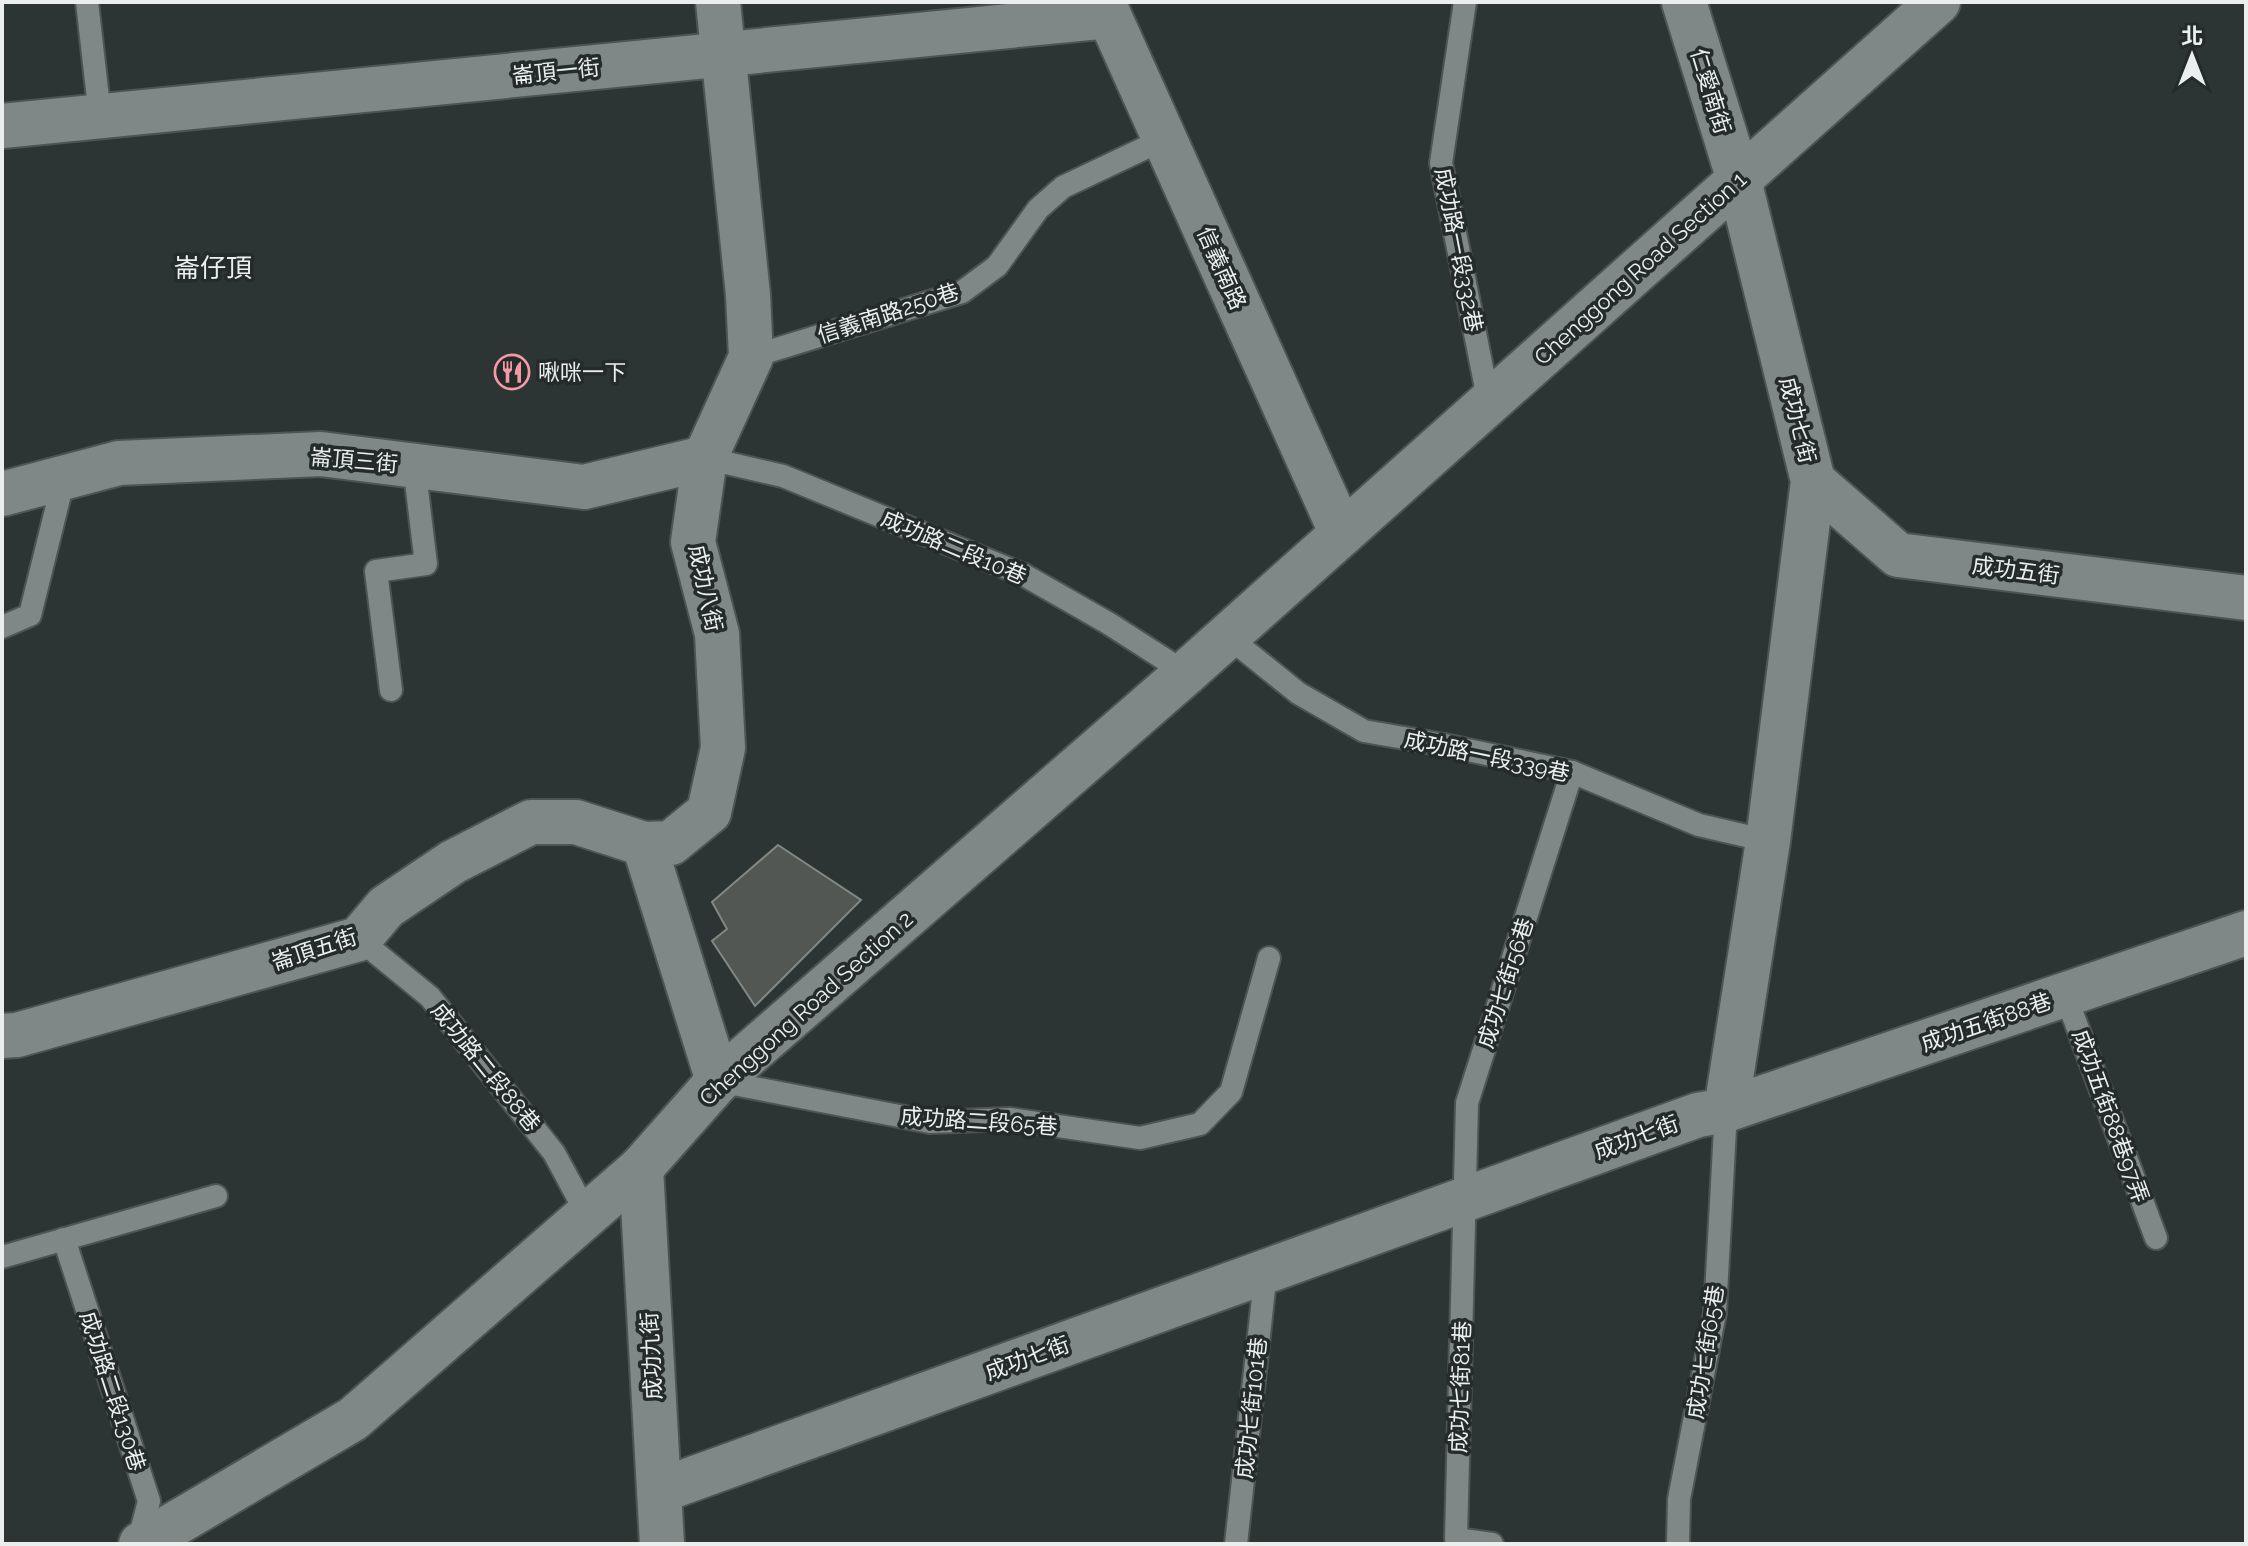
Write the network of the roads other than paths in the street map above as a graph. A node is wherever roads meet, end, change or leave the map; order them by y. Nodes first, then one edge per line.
1 (87, 2) edge
2 (718, 2) edge
3 (1465, 2) edge
4 (1684, 2) edge
5 (1938, 2) edge
6 (1106, 9) edge
7 (722, 55) junction
8 (100, 116) junction
9 (2, 126) edge
10 (1164, 139) junction
11 (1739, 180) junction
12 (751, 357) junction
13 (1489, 403) junction
14 (705, 458) junction
15 (414, 465) junction
16 (64, 478) junction
17 (1813, 481) junction
18 (2, 494) edge
19 (1342, 534) junction
20 (2246, 598) edge
21 (2, 627) edge
22 (1226, 635) junction
23 (1186, 673) junction
24 (391, 690) dead end
25 (1572, 772) junction
26 (1768, 841) junction
27 (644, 844) junction
28 (2246, 933) edge
29 (359, 939) junction
30 (1269, 958) dead end
31 (2065, 994) junction
32 (2, 1036) edge
33 (718, 1081) junction
34 (1726, 1110) junction
35 (641, 1168) junction
36 (216, 1196) dead end
37 (1466, 1199) junction
38 (588, 1216) junction
39 (2156, 1238) dead end
40 (64, 1239) junction
41 (2, 1257) edge
42 (1266, 1271) junction
43 (659, 1491) junction
44 (139, 1544) edge
45 (662, 1544) edge
46 (1236, 1544) edge
47 (1492, 1544) edge
48 (1678, 1544) edge

1 - 8 lane
2 - 7 street, 成功八街
3 - 13 lane, 成功路一段332巷
4 - 11 street, 仁愛南街
5 - 11 street, Chenggong Road Section 1
6 - 7 street, 崙頂一街
6 - 10 street, 信義南路
7 - 8 street, 崙頂一街
7 - 12 street, 成功八街
8 - 9 street, 崙頂一街
10 - 12 lane, 信義南路250巷
10 - 19 street, 信義南路
11 - 13 street, Chenggong Road Section 1
11 - 17 street, 成功七街
12 - 14 street, 成功八街
13 - 19 street, Chenggong Road Section 1
14 - 15 street, 崙頂三街
14 - 23 lane, 成功路二段10巷
14 - 27 street, 成功八街
15 - 16 street, 崙頂三街
15 - 24 lane
16 - 18 street, 崙頂三街
16 - 21 lane
17 - 20 street, 成功五街
17 - 26 street, 成功七街
19 - 22 street, Chenggong Road Section 2
22 - 23 street, Chenggong Road Section 2
22 - 25 lane, 成功路一段339巷
23 - 33 street, Chenggong Road Section 2
25 - 26 lane, 成功路一段339巷
25 - 37 lane, 成功七街56巷
26 - 34 street, 成功七街
27 - 29 street, 崙頂五街
27 - 33 street
28 - 31 street, 成功五街88巷
29 - 32 street, 崙頂五街
29 - 38 lane, 成功路二段88巷
30 - 33 lane, 成功路二段65巷
31 - 34 street, 成功五街88巷
31 - 39 lane, 成功五街88巷97弄
33 - 35 street, Chenggong Road Section 2
34 - 37 street, 成功七街
34 - 48 lane, 成功七街65巷
35 - 38 street, Chenggong Road Section 2
35 - 43 street, 成功九街
36 - 40 lane
37 - 42 street, 成功七街
37 - 47 lane, 成功七街81巷
38 - 44 street, Chenggong Road Section 2
40 - 41 lane
40 - 44 lane, 成功路二段130巷
42 - 43 street, 成功七街
42 - 46 lane, 成功七街101巷
43 - 45 street, 成功九街

